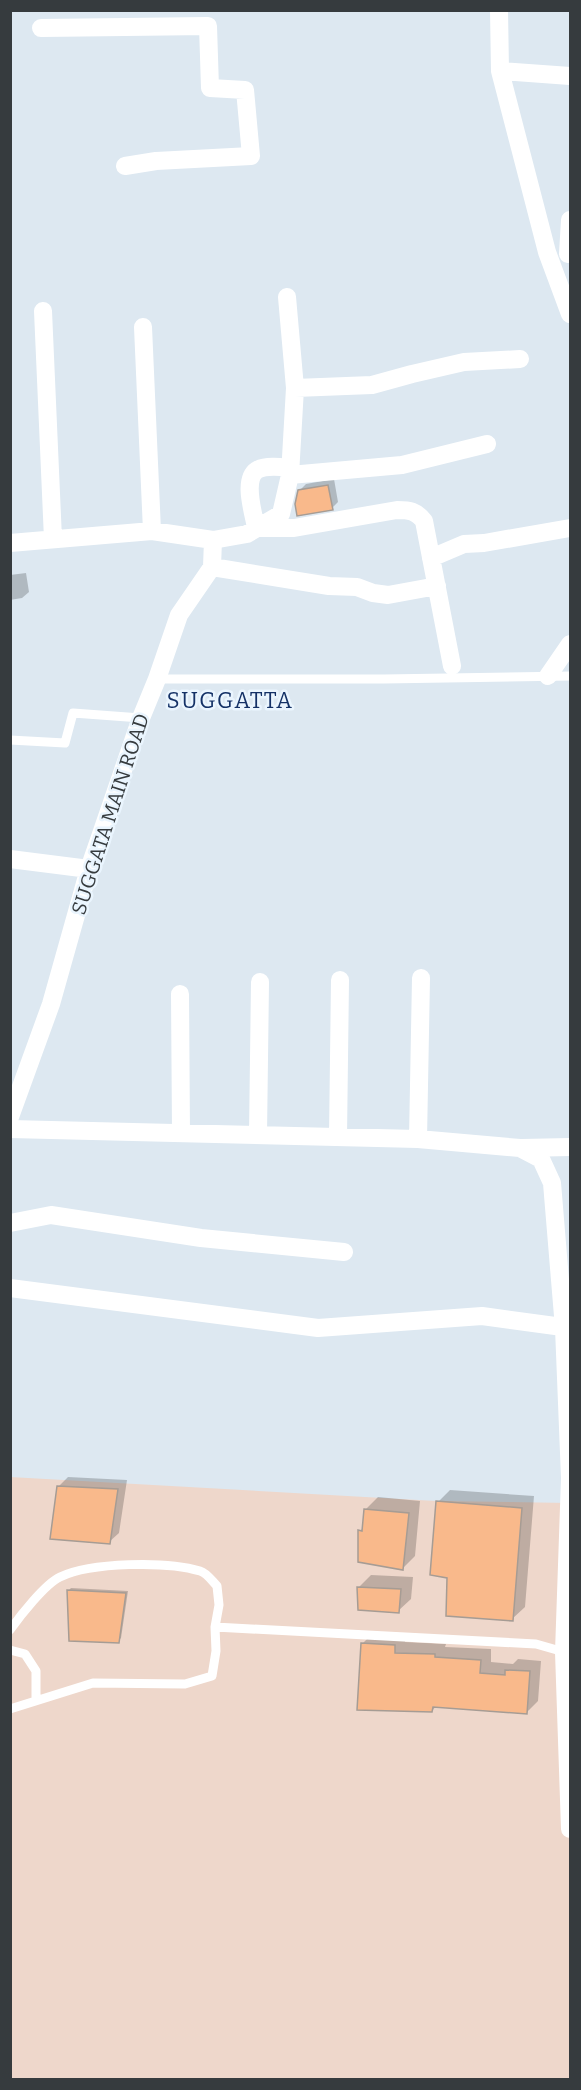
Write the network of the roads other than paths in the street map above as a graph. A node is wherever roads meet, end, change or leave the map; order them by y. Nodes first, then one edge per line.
1 (499, 10) edge
2 (134, 19) edge
3 (41, 28) dead end
4 (500, 71) junction
5 (570, 76) edge
6 (125, 166) dead end
7 (570, 220) edge
8 (547, 252) junction
9 (569, 254) edge
10 (287, 297) dead end
11 (43, 311) dead end
12 (570, 315) edge
13 (143, 327) dead end
14 (520, 359) dead end
15 (295, 388) junction
16 (487, 444) dead end
17 (290, 472) junction
18 (256, 528) junction
19 (570, 528) edge
20 (152, 531) junction
21 (53, 539) junction
22 (213, 540) junction
23 (10, 543) edge
24 (431, 558) junction
25 (212, 567) junction
26 (437, 586) junction
27 (570, 644) edge
28 (452, 666) dead end
29 (548, 676) junction
30 (570, 676) edge
31 (157, 678) junction
32 (141, 718) junction
33 (10, 740) edge
34 (10, 859) edge
35 (89, 869) junction
36 (420, 978) dead end
37 (340, 980) dead end
38 (260, 982) dead end
39 (180, 994) dead end
40 (10, 1117) edge
41 (10, 1128) edge
42 (181, 1133) junction
43 (258, 1135) junction
44 (338, 1137) junction
45 (418, 1139) junction
46 (570, 1147) edge
47 (520, 1148) junction
48 (10, 1224) edge
49 (344, 1252) dead end
50 (10, 1288) edge
51 (567, 1328) edge
52 (215, 1627) junction
53 (10, 1630) edge
54 (10, 1650) edge
55 (564, 1652) junction
56 (36, 1700) junction
57 (10, 1709) edge
58 (570, 1829) edge

1 - 4 street
2 - 3 street
2 - 6 street
4 - 5 street
4 - 8 street
7 - 9 street
8 - 9 street
8 - 12 street
10 - 15 street
11 - 21 street
13 - 20 street
14 - 15 street
15 - 17 street
16 - 17 street
17 - 18 street
17 - 18 street
18 - 22 street
18 - 24 street
19 - 24 street
20 - 21 street
20 - 22 street
21 - 23 street
22 - 25 street
24 - 26 street
25 - 26 street
25 - 31 street, SUGGATA MAIN ROAD
26 - 28 street
27 - 29 street
29 - 30 lane
29 - 31 lane
31 - 32 street, SUGGATA MAIN ROAD
32 - 33 lane
32 - 35 street, SUGGATA MAIN ROAD
34 - 35 street
35 - 40 street, SUGGATA MAIN ROAD
36 - 45 street
37 - 44 street
38 - 43 street
39 - 42 street
41 - 42 street
42 - 43 street
43 - 44 street
44 - 45 street
45 - 47 street
46 - 47 street
47 - 51 street
48 - 49 street
50 - 51 street
51 - 55 street
52 - 53 lane
52 - 55 lane
52 - 56 lane
54 - 56 lane
55 - 58 street
56 - 57 lane

